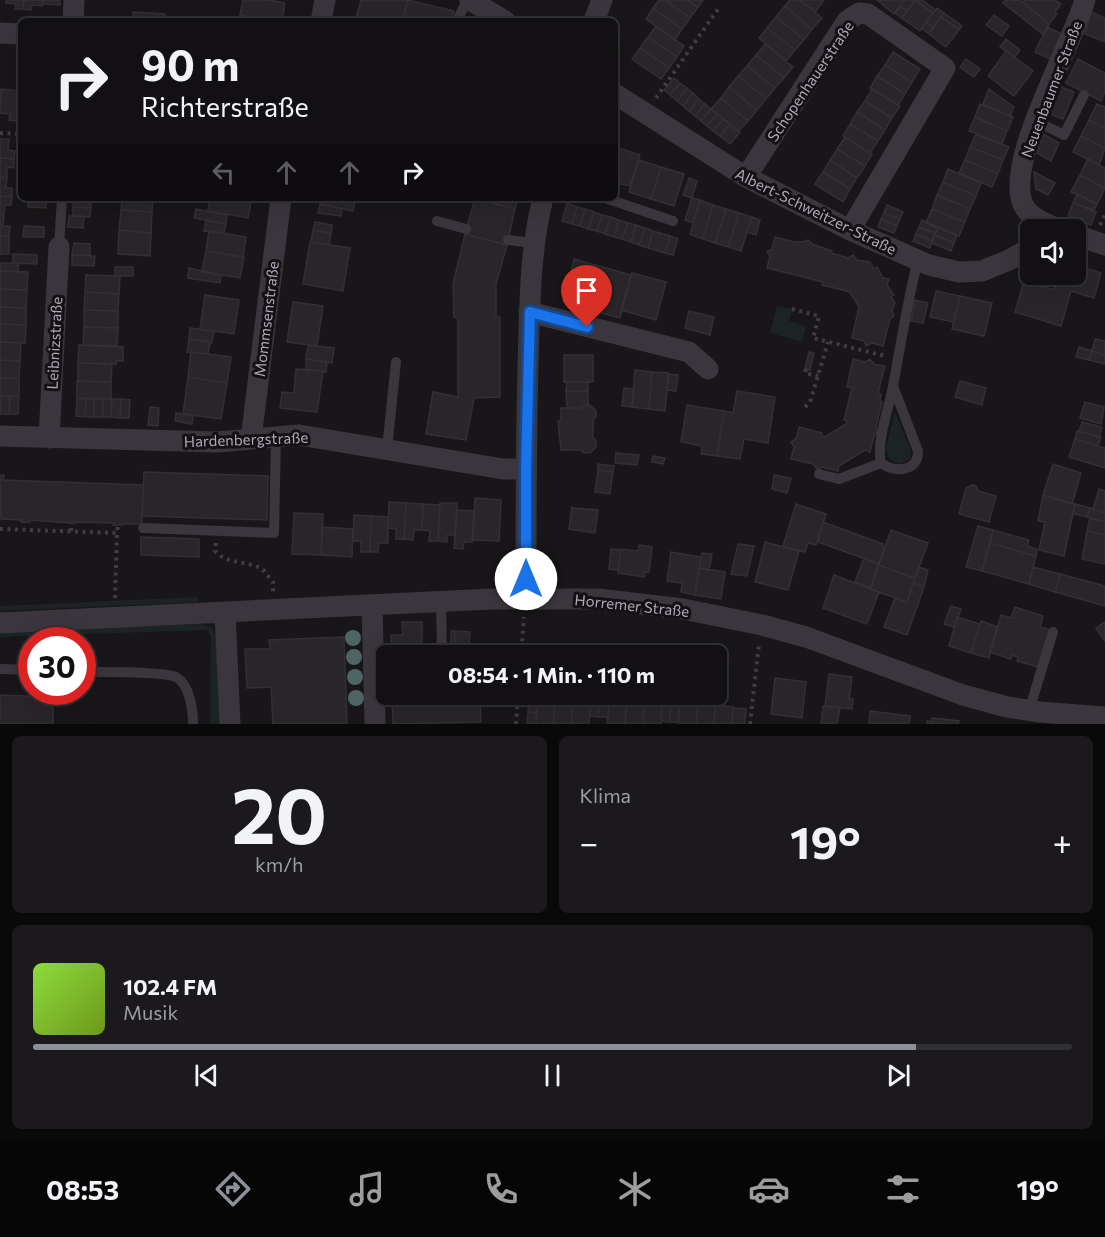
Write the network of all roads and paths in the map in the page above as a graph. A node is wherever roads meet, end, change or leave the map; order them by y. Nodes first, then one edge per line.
1 (74, 0) edge
2 (325, 0) edge
3 (468, 0) edge
4 (602, 0) edge
5 (1085, 0) edge
6 (718, 9) dead end
7 (73, 18) edge
8 (322, 18) edge
9 (459, 18) edge
10 (500, 18) edge
11 (595, 18) edge
12 (0, 33) edge
13 (18, 34) edge
14 (1084, 95) dead end
15 (618, 96) edge
16 (645, 114) junction
17 (1036, 121) junction
18 (0, 133) edge
19 (18, 134) edge
20 (746, 177) junction
21 (62, 201) edge
22 (282, 201) edge
23 (542, 201) edge
24 (614, 201) edge
25 (1038, 219) edge
26 (437, 221) dead end
27 (673, 221) dead end
28 (466, 229) dead end
29 (850, 230) junction
30 (1086, 238) edge
31 (508, 240) dead end
32 (533, 243) junction
33 (1105, 245) edge
34 (59, 247) joint
35 (1020, 253) edge
36 (918, 260) junction
37 (792, 309) dead end
38 (530, 312) junction
39 (828, 342) junction
40 (897, 359) junction
41 (396, 362) dead end
42 (708, 369) dead end
43 (806, 369) dead end
44 (818, 376) junction
45 (893, 386) junction
46 (805, 407) dead end
47 (0, 436) edge
48 (276, 437) junction
49 (49, 438) junction
50 (251, 440) junction
51 (387, 449) junction
52 (881, 463) junction
53 (526, 469) junction
54 (819, 474) dead end
55 (26, 522) dead end
56 (71, 523) dead end
57 (118, 525) dead end
58 (143, 528) dead end
59 (0, 529) edge
60 (25, 530) junction
61 (71, 531) junction
62 (117, 532) junction
63 (216, 543) dead end
64 (273, 592) dead end
65 (526, 597) junction
66 (115, 598) dead end
67 (441, 601) junction
68 (372, 605) junction
69 (225, 613) junction
70 (0, 623) edge
71 (762, 625) junction
72 (1053, 632) dead end
73 (442, 645) edge
74 (522, 645) edge
75 (0, 669) edge
76 (18, 670) edge
77 (96, 672) edge
78 (517, 705) edge
79 (1029, 711) junction
80 (1105, 717) edge
81 (193, 724) edge
82 (230, 724) edge
83 (375, 724) edge
84 (516, 724) edge
85 (750, 724) edge

1 - 7 street
2 - 8 street
3 - 9 lane
3 - 10 street
4 - 11 street
5 - 17 street, Neuenbaumer Straße
6 - 16 path
12 - 13 street
14 - 17 lane
15 - 16 street, Albert-Schweitzer-Straße
16 - 20 street, Albert-Schweitzer-Straße
17 - 25 street, Neuenbaumer Straße
18 - 19 path
20 - 29 street, Albert-Schweitzer-Straße
20 - 29 street, Schopenhauerstraße
21 - 34 lane
22 - 50 street, Mommsenstraße
23 - 32 street
24 - 27 lane
26 - 28 lane
29 - 36 street, Albert-Schweitzer-Straße
30 - 33 street
31 - 32 lane
32 - 38 street
34 - 49 street, Leibnizstraße
35 - 36 street, Albert-Schweitzer-Straße
36 - 40 lane
37 - 39 path
38 - 42 street
38 - 53 street
39 - 40 path
39 - 44 path
40 - 45 lane
41 - 51 lane
43 - 44 path
44 - 46 path
45 - 52 lane
45 - 52 lane
47 - 49 street, Hardenbergstraße
48 - 50 street, Hardenbergstraße
48 - 51 street, Hardenbergstraße
48 - 58 lane
49 - 50 street, Hardenbergstraße
51 - 53 street, Hardenbergstraße
52 - 54 lane
53 - 65 street
55 - 60 path
56 - 61 path
57 - 62 path
59 - 60 path
60 - 61 path
61 - 62 path
62 - 66 path
63 - 64 path
65 - 67 street, Horremer Straße
65 - 71 street, Horremer Straße
65 - 74 path
67 - 68 street, Horremer Straße
67 - 73 lane
68 - 69 street, Horremer Straße
68 - 83 street
69 - 70 street, Horremer Straße
69 - 82 street
71 - 79 street, Horremer Straße
71 - 85 path
72 - 79 lane
75 - 76 lane
77 - 81 lane
78 - 84 path
79 - 80 street, Horremer Straße

